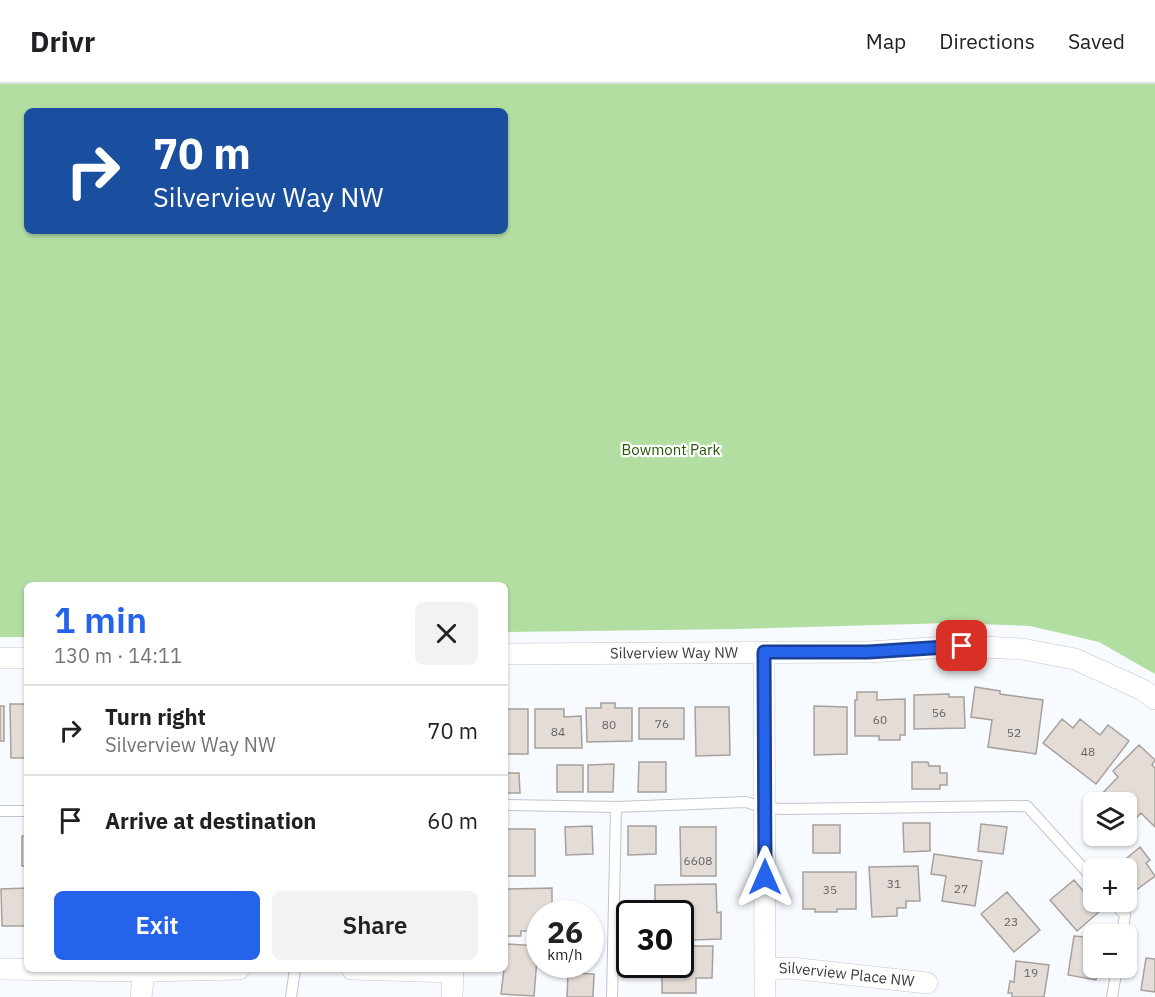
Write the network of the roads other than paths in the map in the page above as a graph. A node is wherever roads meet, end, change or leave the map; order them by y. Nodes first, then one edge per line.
1 (764, 652) junction
2 (508, 654) edge
3 (0, 658) edge
4 (24, 658) edge
5 (1155, 699) edge
6 (508, 805) edge
7 (616, 807) junction
8 (765, 808) junction
9 (0, 811) edge
10 (24, 811) edge
11 (1083, 868) edge
12 (0, 969) edge
13 (24, 969) edge
14 (766, 969) junction
15 (144, 972) edge
16 (295, 972) edge
17 (453, 972) edge
18 (1115, 978) edge
19 (927, 983) dead end
20 (141, 997) edge
21 (291, 997) edge
22 (452, 997) edge
23 (612, 997) edge
24 (765, 997) edge
25 (1112, 997) edge

1 - 2 street, Silverview Way NW
1 - 5 street, Silverview Way NW
1 - 8 street
3 - 4 street
6 - 7 lane
7 - 8 lane
7 - 23 lane
8 - 11 lane
8 - 14 street
9 - 10 lane
12 - 13 street
14 - 19 street, Silverview Place NW
14 - 24 street
15 - 20 street
16 - 21 lane
17 - 22 street
18 - 25 lane

